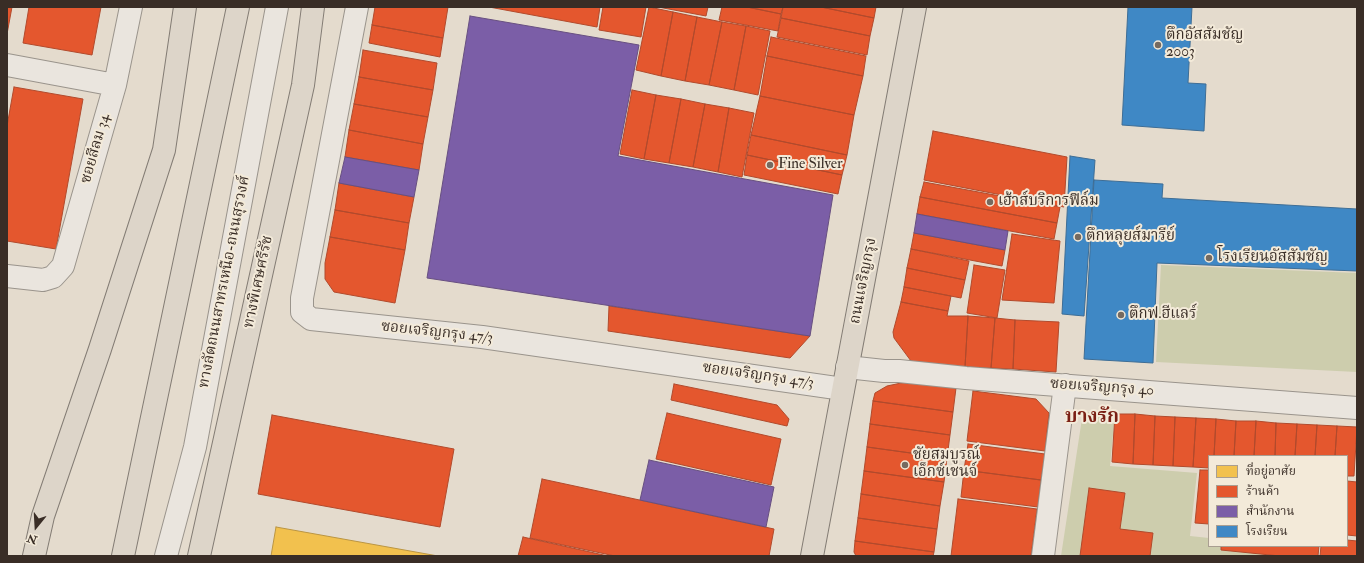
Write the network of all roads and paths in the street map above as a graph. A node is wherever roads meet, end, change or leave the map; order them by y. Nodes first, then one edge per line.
1 (131, 7) edge
2 (185, 7) edge
3 (238, 7) edge
4 (277, 7) edge
5 (313, 7) edge
6 (357, 7) edge
7 (916, 7) edge
8 (7, 65) edge
9 (115, 85) junction
10 (7, 276) edge
11 (847, 367) junction
12 (1065, 385) junction
13 (843, 389) junction
14 (1357, 408) edge
15 (34, 556) edge
16 (123, 556) edge
17 (166, 556) edge
18 (199, 556) edge
19 (812, 556) edge
20 (1043, 556) edge

1 - 9 street, ซอยสีลม 34
2 - 15 main road
3 - 16 main road
4 - 17 street, ทางลัดถนนสาทรเหนือ-ถนนสุรวงศ์
5 - 18 main road, ทางพิเศษศรีรัช
6 - 13 street, ซอยเจริญกรุง 47/3
7 - 11 main road, ถนนเจริญกรุง
8 - 9 street
9 - 10 street, ซอยสีลม 34
11 - 12 street, ซอยเจริญกรุง 40
11 - 13 main road, ถนนเจริญกรุง
12 - 14 street, ซอยเจริญกรุง 40
12 - 20 street
13 - 19 main road, ถนนเจริญกรุง

